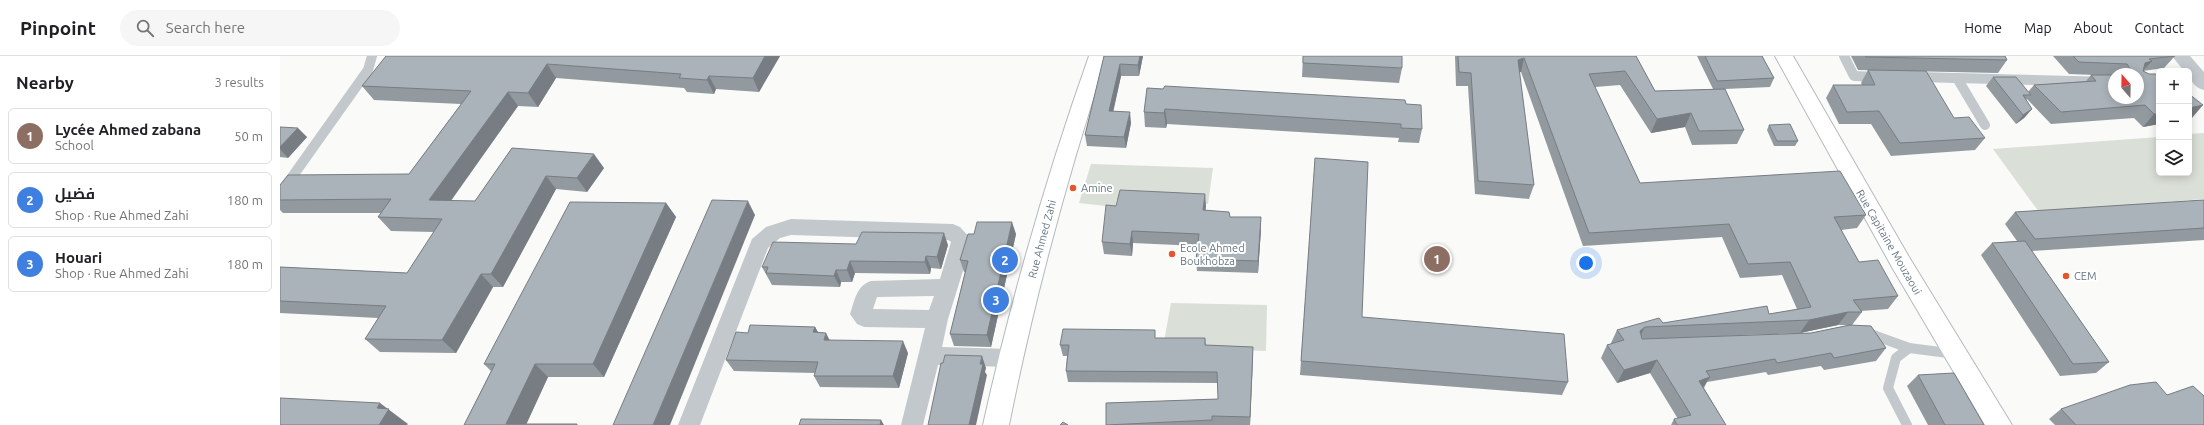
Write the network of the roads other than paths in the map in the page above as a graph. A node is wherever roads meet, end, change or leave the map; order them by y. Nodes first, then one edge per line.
1 (372, 56) edge
2 (1098, 56) edge
3 (1784, 56) edge
4 (1844, 56) edge
5 (2181, 56) edge
6 (1886, 77) edge
7 (1909, 77) edge
8 (1957, 78) junction
9 (2196, 78) edge
10 (2108, 82) edge
11 (1985, 125) dead end
12 (280, 194) edge
13 (948, 288) junction
14 (938, 319) junction
15 (1852, 332) edge
16 (1909, 348) junction
17 (1956, 354) junction
18 (930, 356) junction
19 (1010, 358) junction
20 (689, 425) edge
21 (912, 425) edge
22 (996, 425) edge
23 (1906, 425) edge
24 (1999, 425) edge

1 - 12 lane
2 - 19 street, Rue Ahmed Zahi
3 - 17 street, Rue Capitaine Mouzaoui
4 - 6 lane
5 - 9 street
7 - 8 lane
8 - 10 lane
8 - 11 lane
13 - 14 street
13 - 14 street
13 - 20 street
14 - 18 street
15 - 16 lane
16 - 17 lane
16 - 23 lane
17 - 24 street, Rue Capitaine Mouzaoui
18 - 19 street
18 - 21 street
19 - 22 street, Rue Ahmed Zahi

